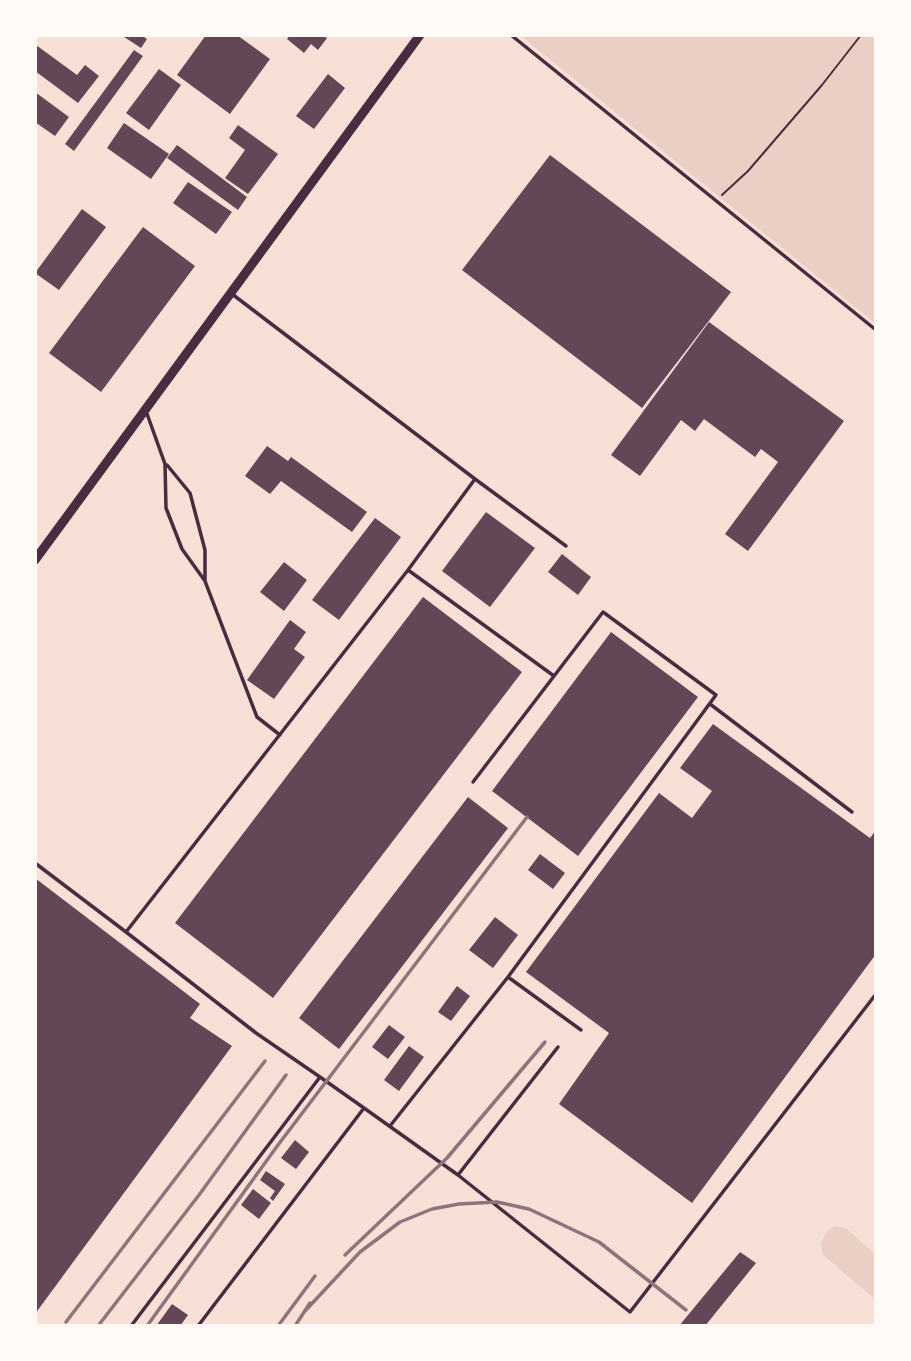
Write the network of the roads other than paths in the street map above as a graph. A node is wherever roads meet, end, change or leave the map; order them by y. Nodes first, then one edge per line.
1 (420, 35) edge
2 (511, 35) edge
3 (231, 292) junction
4 (876, 330) edge
5 (145, 409) junction
6 (165, 464) junction
7 (475, 480) junction
8 (566, 545) dead end
9 (35, 560) edge
10 (408, 570) junction
11 (205, 580) junction
12 (554, 676) junction
13 (710, 704) junction
14 (280, 734) junction
15 (473, 782) dead end
16 (852, 812) dead end
17 (35, 863) edge
18 (125, 932) junction
19 (508, 976) junction
20 (876, 994) edge
21 (580, 1030) dead end
22 (558, 1047) dead end
23 (320, 1077) junction
24 (364, 1108) junction
25 (390, 1126) junction
26 (458, 1175) junction
27 (131, 1326) edge
28 (198, 1326) edge

1 - 3 street
2 - 4 lane
3 - 5 street
3 - 7 lane
5 - 6 lane
5 - 9 street
6 - 11 lane
6 - 11 lane
7 - 8 lane
7 - 10 lane
10 - 12 lane
10 - 14 lane
11 - 14 lane
12 - 13 lane
12 - 15 lane
13 - 16 lane
13 - 19 lane
14 - 18 lane
17 - 18 lane
18 - 23 lane
19 - 21 lane
19 - 25 lane
20 - 26 lane
22 - 26 lane
23 - 24 lane
23 - 27 lane
24 - 25 lane
24 - 28 lane
25 - 26 lane

